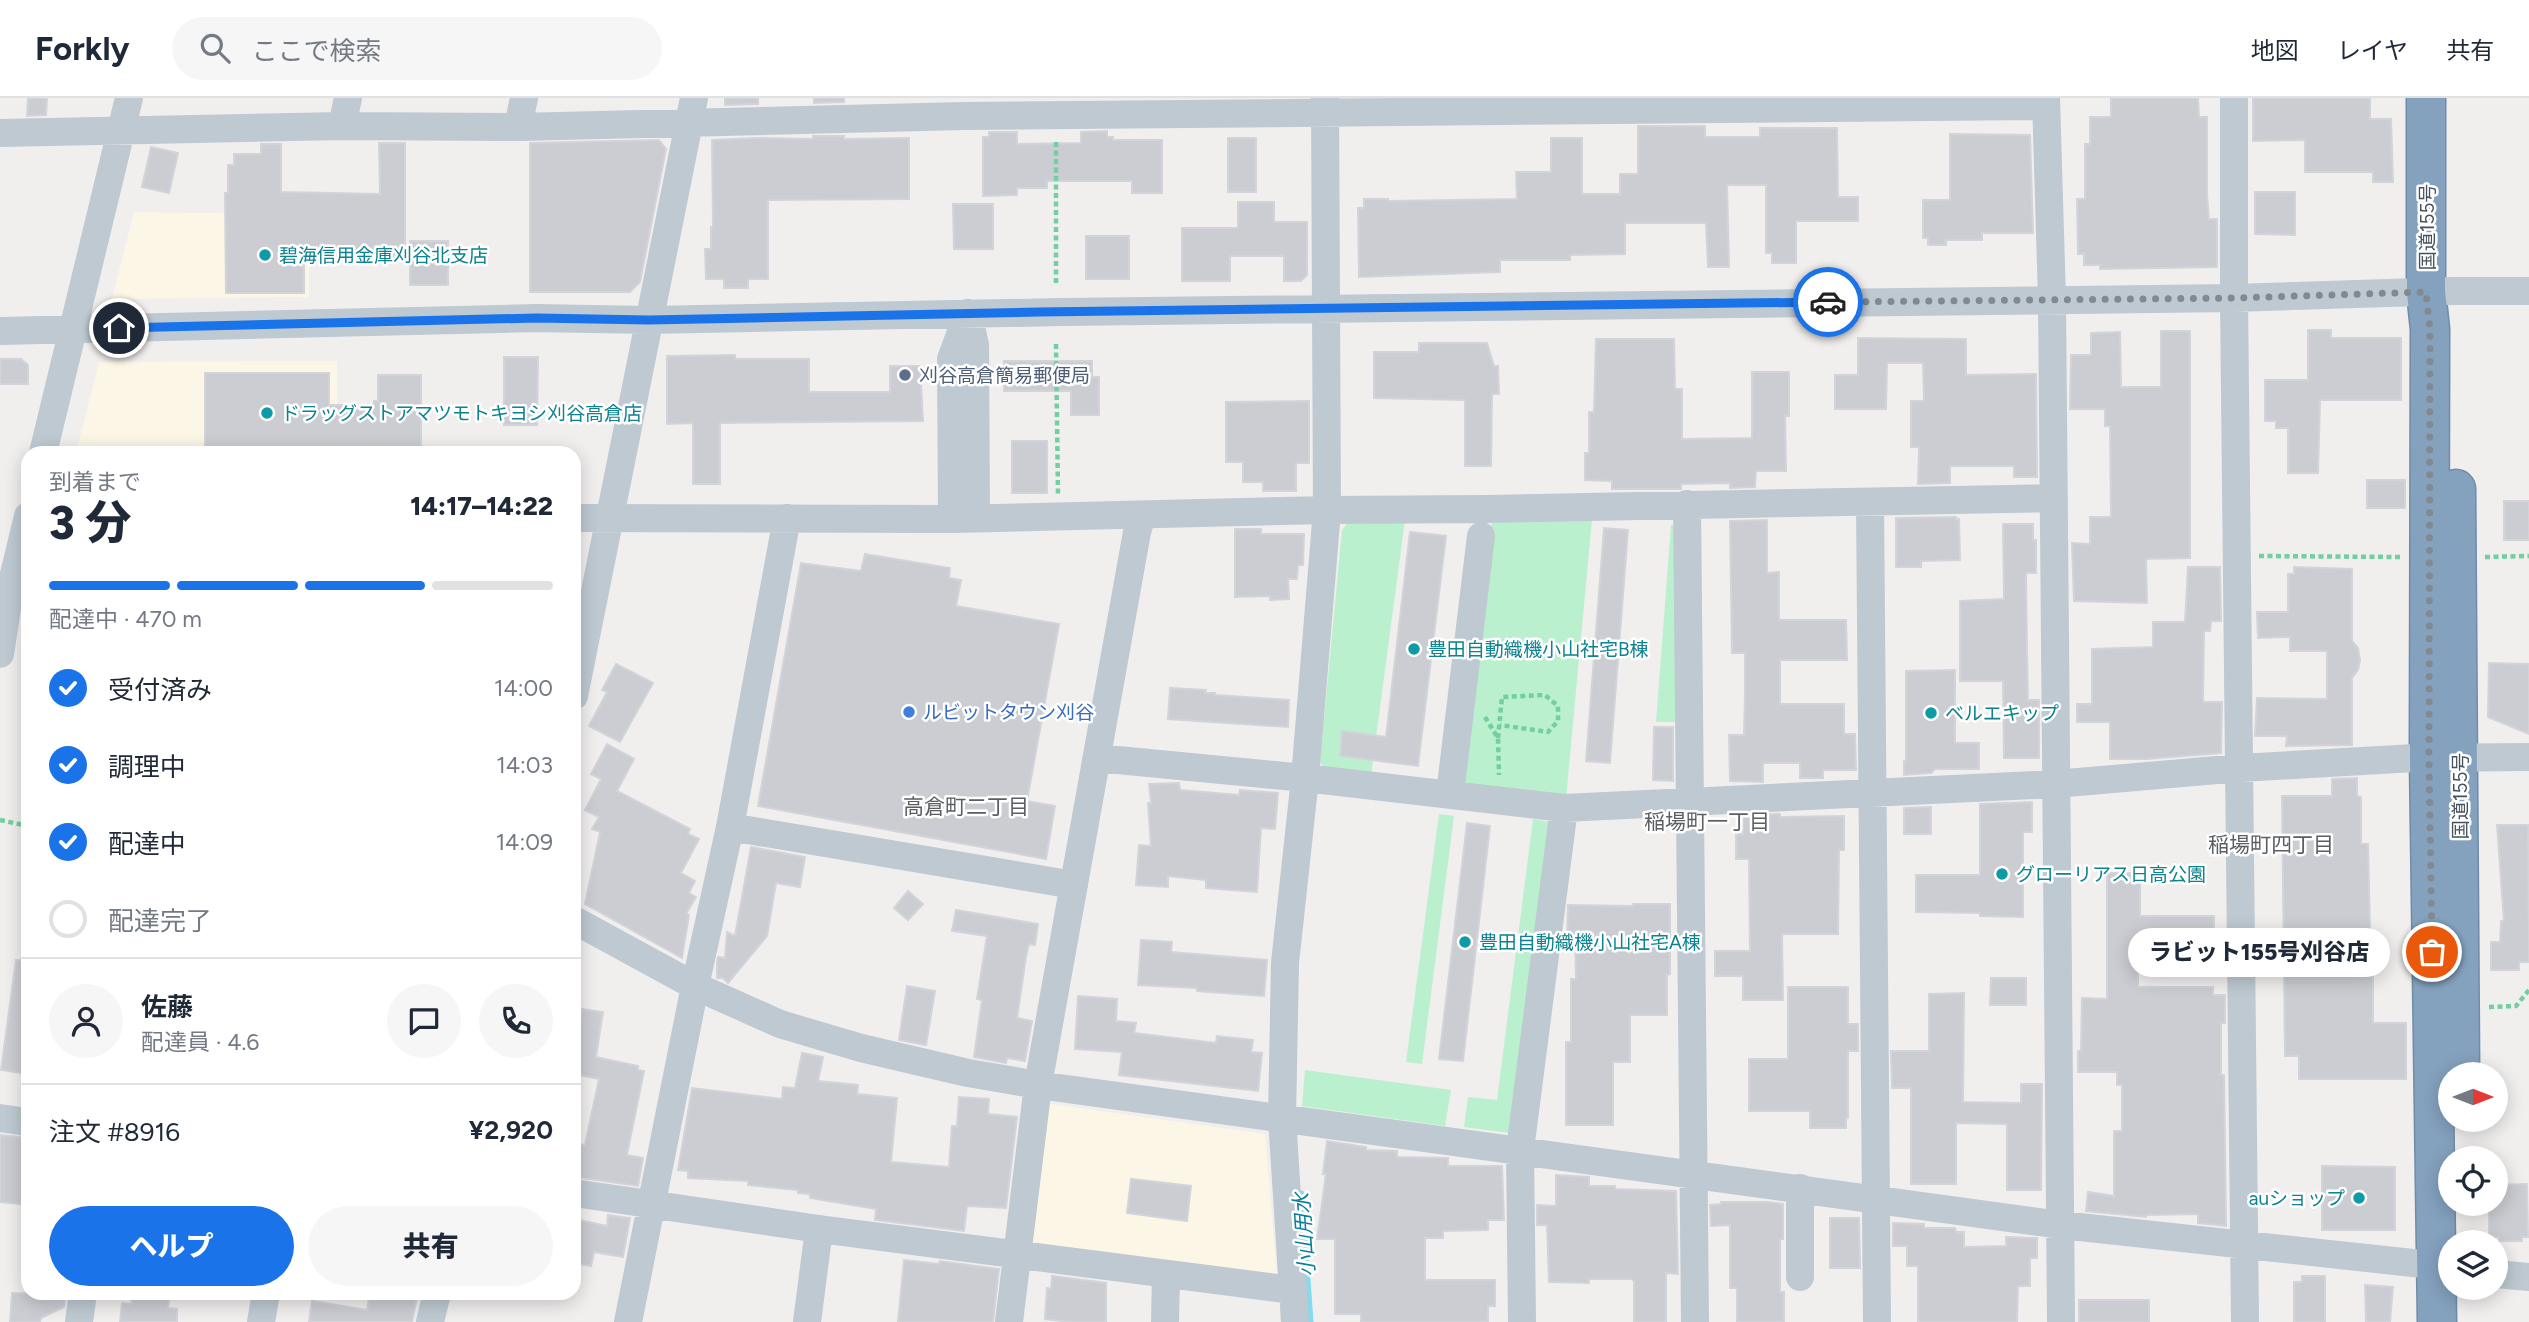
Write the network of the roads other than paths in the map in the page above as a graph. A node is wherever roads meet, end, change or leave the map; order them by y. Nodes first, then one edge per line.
1 (130, 98) edge
2 (348, 98) edge
3 (524, 98) edge
4 (2234, 98) edge
5 (2426, 98) edge
6 (2451, 98) edge
7 (1865, 102) edge
8 (2046, 102) edge
9 (1685, 103) edge
10 (1325, 105) edge
11 (1507, 105) edge
12 (1143, 106) edge
13 (964, 107) edge
14 (691, 110) edge
15 (342, 126) junction
16 (519, 127) junction
17 (122, 130) junction
18 (0, 133) edge
19 (2529, 291) edge
20 (2439, 292) junction
21 (2234, 298) junction
22 (2052, 300) junction
23 (1327, 310) junction
24 (968, 313) junction
25 (649, 320) junction
26 (74, 329) junction
27 (0, 331) edge
28 (45, 446) edge
29 (2054, 499) junction
30 (1870, 502) junction
31 (1687, 505) junction
32 (1328, 510) junction
33 (1142, 515) junction
34 (581, 518) edge
35 (787, 518) junction
36 (964, 519) junction
37 (610, 520) junction
38 (1481, 536) dead end
39 (21, 551) edge
40 (12, 597) edge
41 (0, 654) edge
42 (581, 662) edge
43 (2529, 757) edge
44 (1097, 758) junction
45 (2444, 758) junction
46 (2240, 768) junction
47 (1304, 778) junction
48 (2055, 784) junction
49 (1873, 791) junction
50 (1450, 794) junction
51 (1691, 801) junction
52 (1564, 808) junction
53 (730, 827) junction
54 (1074, 885) junction
55 (581, 924) edge
56 (695, 986) junction
57 (2459, 1062) edge
58 (1038, 1085) junction
59 (0, 1118) edge
60 (1282, 1118) junction
61 (21, 1121) edge
62 (1520, 1150) junction
63 (1695, 1175) junction
64 (1800, 1188) junction
65 (581, 1195) edge
66 (1877, 1199) junction
67 (651, 1204) junction
68 (2061, 1225) junction
69 (819, 1229) junction
70 (2451, 1230) edge
71 (2244, 1246) junction
72 (1017, 1255) junction
73 (2438, 1265) edge
74 (1166, 1275) junction
75 (2508, 1275) edge
76 (1800, 1277) dead end
77 (2529, 1278) edge
78 (1293, 1290) junction
79 (82, 1300) edge
80 (265, 1300) edge
81 (435, 1300) edge
82 (2443, 1300) edge
83 (2459, 1300) edge
84 (79, 1322) edge
85 (261, 1322) edge
86 (430, 1322) edge
87 (628, 1322) edge
88 (807, 1322) edge
89 (1009, 1322) edge
90 (1165, 1322) edge
91 (1296, 1322) edge
92 (1521, 1322) edge
93 (1695, 1322) edge
94 (1877, 1322) edge
95 (2061, 1322) edge
96 (2245, 1322) edge
97 (2437, 1322) edge
98 (2463, 1322) edge

1 - 17 street
2 - 15 street
3 - 16 street
4 - 21 street
5 - 20 highway, 国道155号
6 - 20 highway, 国道155号
7 - 8 street
7 - 9 street
8 - 22 street
9 - 11 street
10 - 11 street
10 - 12 street
10 - 23 street
12 - 13 street
13 - 14 street
14 - 16 street
14 - 25 street
15 - 16 street
15 - 17 street
17 - 18 street
17 - 26 street
19 - 20 street
20 - 21 street
20 - 45 highway, 国道155号
21 - 22 street
21 - 46 street
22 - 23 street
22 - 29 street
23 - 24 street
23 - 32 street
24 - 25 street
24 - 36 street
25 - 26 street
25 - 37 street
26 - 27 street
26 - 28 street
29 - 30 street
29 - 48 street
30 - 31 street
30 - 49 street
31 - 32 street
31 - 51 street
32 - 33 street
32 - 47 street
33 - 36 street
33 - 44 street
34 - 37 street
35 - 36 street
35 - 37 street
35 - 53 street
37 - 42 street
38 - 50 street
39 - 40 street
40 - 41 street
43 - 45 street
44 - 47 street
44 - 54 street
45 - 46 street
45 - 57 highway, 国道155号
45 - 70 highway, 国道155号
46 - 48 street
46 - 71 street
47 - 50 street
47 - 60 street
48 - 49 street
48 - 68 street
49 - 51 street
49 - 66 street
50 - 52 street
51 - 52 street
51 - 63 street
52 - 62 street
53 - 54 street
53 - 56 street
54 - 58 street
55 - 56 street
56 - 58 street
56 - 67 street
58 - 60 street
58 - 72 street
59 - 61 street
60 - 62 street
60 - 78 street
62 - 63 street
62 - 92 street
63 - 64 street
63 - 93 street
64 - 66 street
64 - 76 street
65 - 67 street
66 - 68 street
66 - 94 street
67 - 69 street
67 - 87 street
68 - 71 street
68 - 95 street
69 - 72 street
69 - 88 street
71 - 73 street
71 - 96 street
72 - 74 street
72 - 89 street
74 - 78 street
74 - 90 street
75 - 77 street
78 - 91 street
79 - 84 street
80 - 85 street
81 - 86 street
82 - 97 highway, 国道155号
83 - 98 highway, 国道155号

